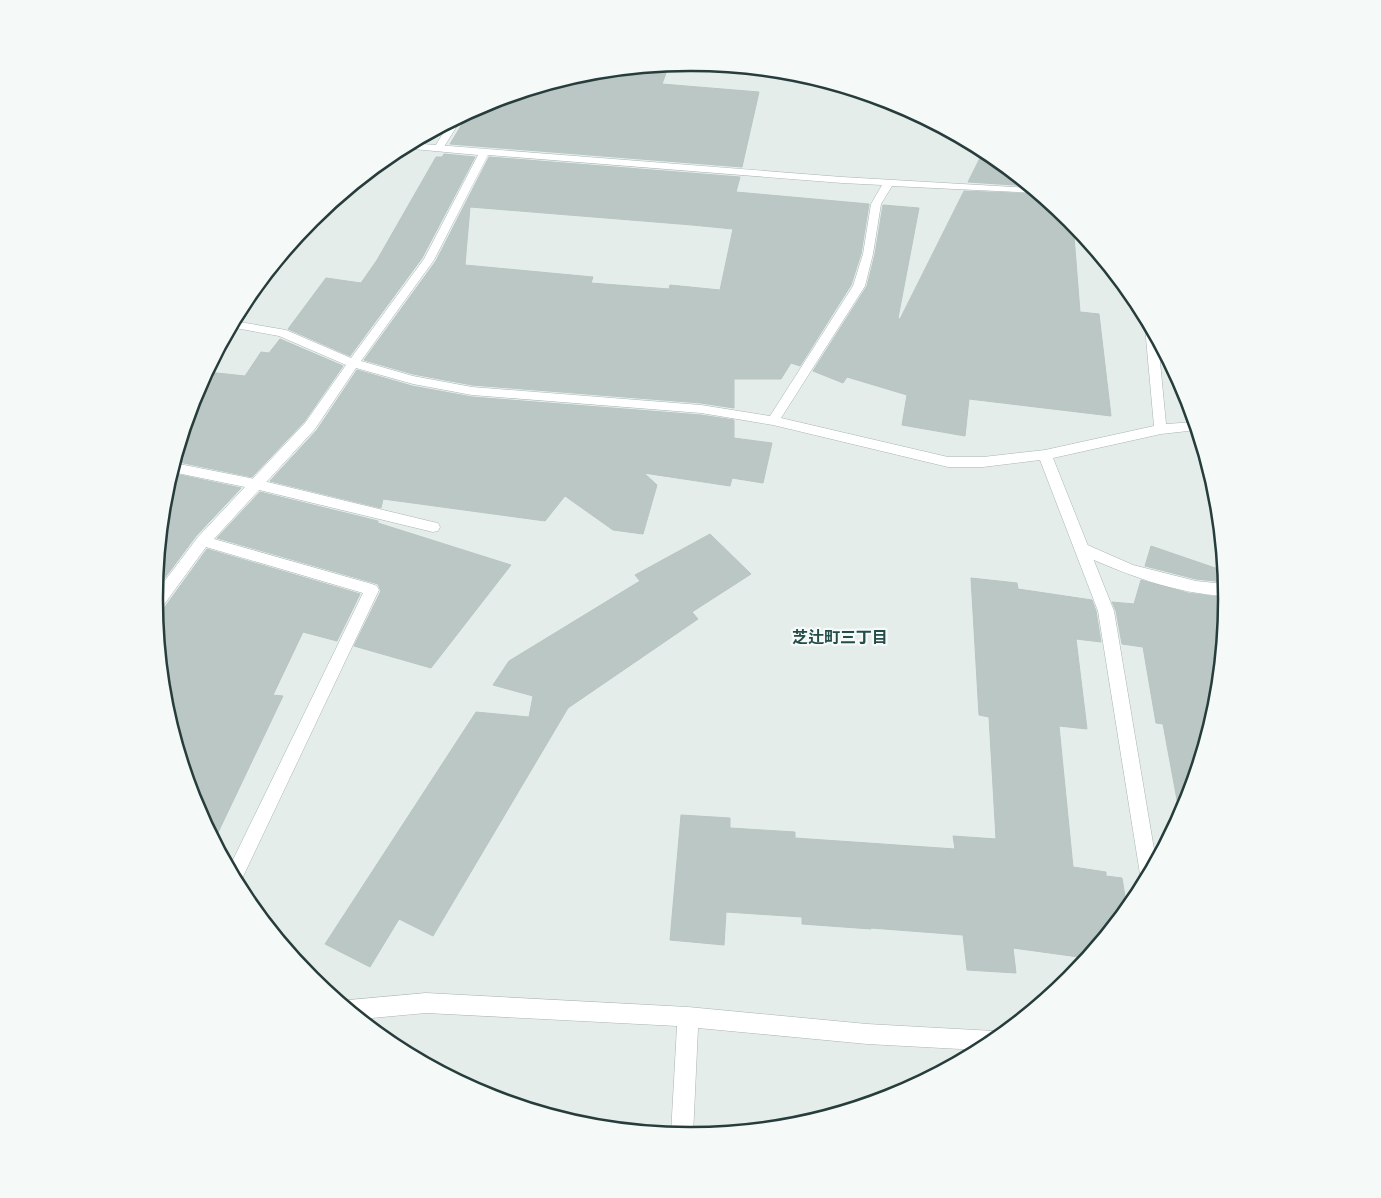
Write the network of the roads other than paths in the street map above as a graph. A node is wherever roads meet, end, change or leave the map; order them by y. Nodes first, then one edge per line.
1 (451, 129) edge
2 (419, 147) edge
3 (440, 148) junction
4 (484, 151) junction
5 (888, 182) junction
6 (1024, 190) edge
7 (239, 325) edge
8 (1152, 343) edge
9 (354, 363) junction
10 (773, 421) junction
11 (1189, 427) edge
12 (1161, 429) junction
13 (1045, 455) junction
14 (179, 469) edge
15 (255, 484) junction
16 (433, 527) dead end
17 (203, 541) junction
18 (1083, 549) junction
19 (1218, 589) edge
20 (163, 595) edge
21 (1147, 864) edge
22 (238, 870) edge
23 (359, 1009) edge
24 (688, 1017) junction
25 (980, 1040) edge
26 (682, 1127) edge

1 - 3 street
2 - 3 street
3 - 4 street
4 - 5 street
4 - 9 street
5 - 6 street
5 - 10 street
7 - 9 street
8 - 12 street
9 - 10 street
9 - 15 street
10 - 13 street
11 - 12 street
12 - 13 street
13 - 18 street
14 - 15 street
15 - 16 street
15 - 17 street
17 - 20 street
17 - 22 street
18 - 19 street
18 - 21 street
23 - 24 street
24 - 25 street
24 - 26 street

